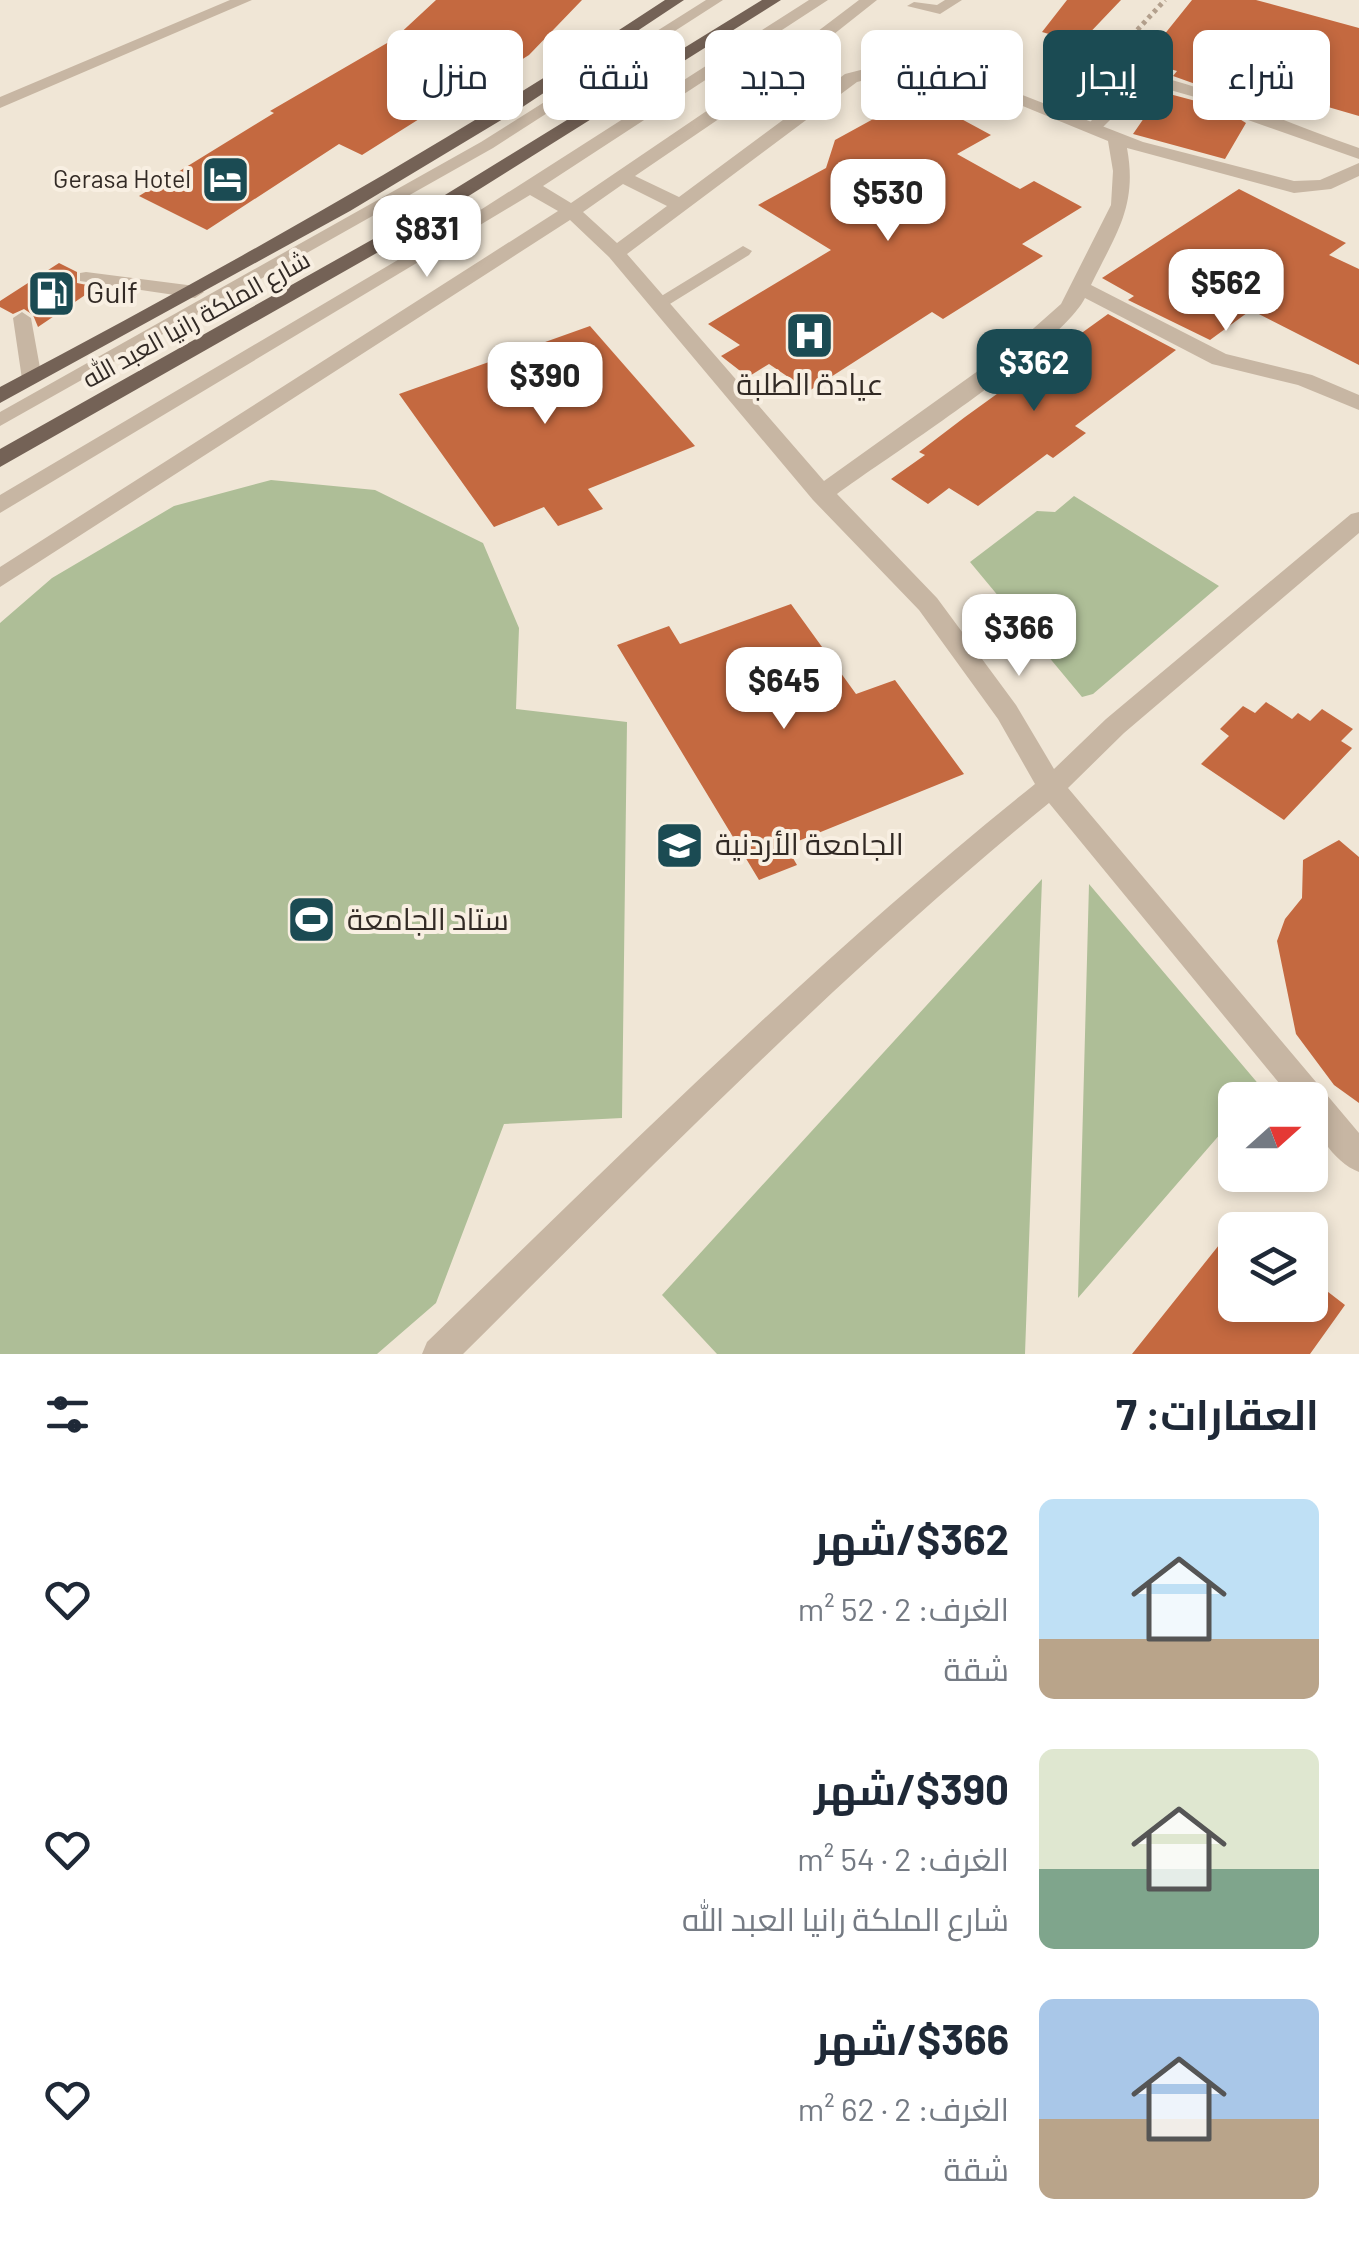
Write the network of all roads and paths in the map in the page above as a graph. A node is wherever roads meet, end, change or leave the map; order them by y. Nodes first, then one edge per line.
1 (244, 0) edge
2 (676, 0) edge
3 (716, 0) edge
4 (773, 0) edge
5 (820, 0) edge
6 (869, 0) edge
7 (955, 0) edge
8 (1166, 0) edge
9 (914, 6) dead end
10 (1138, 30) edge
11 (1173, 86) edge
12 (0, 103) edge
13 (1101, 120) edge
14 (1092, 129) junction
15 (1116, 138) junction
16 (1359, 154) edge
17 (1359, 168) edge
18 (621, 176) junction
19 (531, 187) junction
20 (680, 206) junction
21 (571, 211) junction
22 (743, 252) dead end
23 (616, 253) junction
24 (86, 276) dead end
25 (1079, 287) junction
26 (195, 292) junction
27 (659, 303) junction
28 (22, 318) dead end
29 (32, 378) junction
30 (4, 390) edge
31 (1359, 403) edge
32 (0, 420) edge
33 (0, 459) edge
34 (820, 494) junction
35 (0, 504) edge
36 (1359, 520) edge
37 (0, 578) edge
38 (1049, 784) junction
39 (1359, 1157) edge
40 (439, 1354) edge

1 - 12 street
2 - 26 main road, شارع الملكة رانيا العبد الله
3 - 32 lane
4 - 33 main road, شارع الملكة رانيا العبد الله
5 - 19 street
6 - 18 street
7 - 9 lane
8 - 10 path
11 - 16 lane
13 - 14 lane
14 - 15 street
14 - 20 street
15 - 17 street
15 - 25 street
18 - 20 street
18 - 21 street
19 - 21 street
19 - 35 street
20 - 23 street
21 - 23 street
21 - 37 street
22 - 27 lane
23 - 27 street
24 - 26 lane
25 - 31 street
25 - 34 street
26 - 29 main road, شارع الملكة رانيا العبد الله
27 - 34 street
28 - 29 lane
29 - 30 main road, شارع الملكة رانيا العبد الله
34 - 38 street
36 - 38 street
38 - 39 street
38 - 40 street

